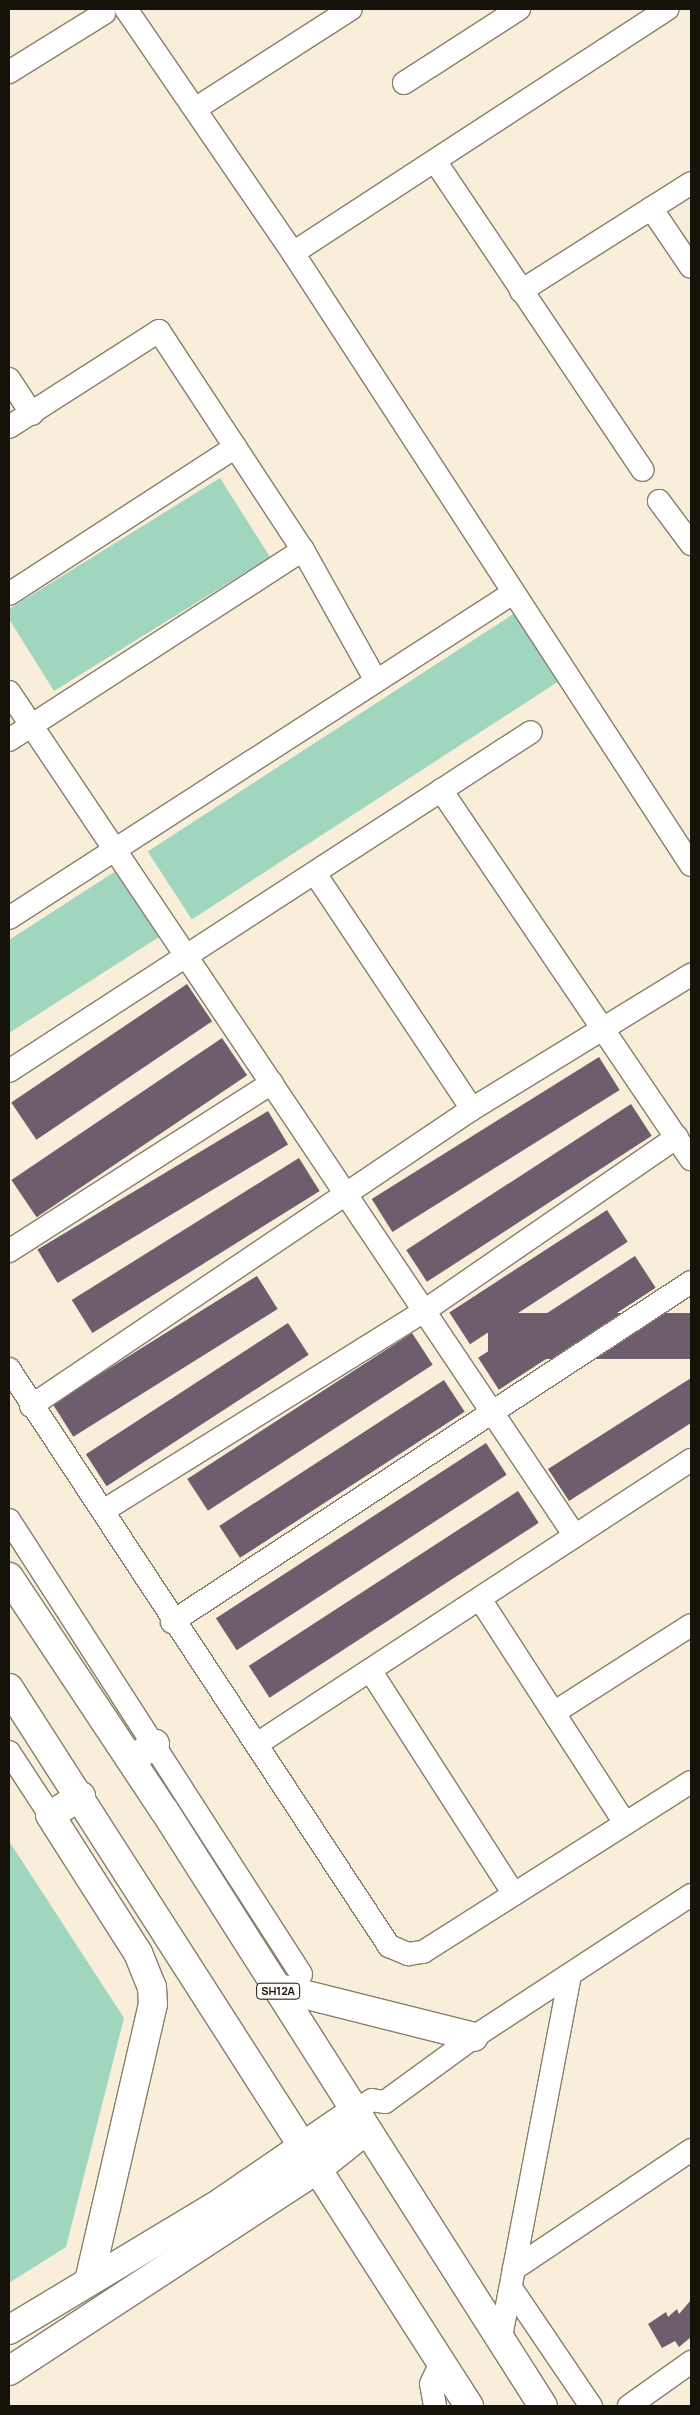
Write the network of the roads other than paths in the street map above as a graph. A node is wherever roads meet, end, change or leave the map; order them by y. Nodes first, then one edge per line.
1 (126, 9) edge
2 (351, 9) edge
3 (519, 9) edge
4 (667, 9) edge
5 (104, 13) dead end
6 (9, 72) edge
7 (404, 83) dead end
8 (195, 109) junction
9 (435, 161) junction
10 (691, 183) edge
11 (651, 208) junction
12 (293, 253) junction
13 (691, 267) edge
14 (521, 291) junction
15 (9, 379) edge
16 (32, 414) junction
17 (9, 427) edge
18 (235, 447) junction
19 (643, 470) dead end
20 (659, 501) dead end
21 (691, 544) edge
22 (303, 550) junction
23 (513, 593) junction
24 (9, 594) edge
25 (375, 679) junction
26 (9, 692) edge
27 (31, 726) junction
28 (531, 732) dead end
29 (9, 740) edge
30 (441, 790) junction
31 (117, 852) junction
32 (689, 858) edge
33 (316, 875) junction
34 (9, 918) edge
35 (186, 956) junction
36 (691, 975) edge
37 (600, 1028) junction
38 (9, 1070) edge
39 (272, 1083) junction
40 (472, 1109) junction
41 (677, 1137) junction
42 (691, 1159) edge
43 (345, 1192) junction
44 (9, 1251) edge
45 (691, 1282) edge
46 (424, 1310) junction
47 (9, 1369) edge
48 (31, 1406) junction
49 (492, 1412) junction
50 (691, 1460) edge
51 (103, 1511) junction
52 (9, 1520) edge
53 (575, 1536) junction
54 (9, 1578) edge
55 (480, 1598) junction
56 (172, 1622) junction
57 (691, 1625) edge
58 (370, 1670) junction
59 (9, 1688) edge
60 (555, 1712) junction
61 (155, 1744) junction
62 (257, 1744) junction
63 (9, 1752) edge
64 (131, 1760) junction
65 (691, 1782) edge
66 (81, 1796) junction
67 (50, 1815) junction
68 (625, 1823) junction
69 (514, 1894) junction
70 (691, 1895) edge
71 (300, 1974) dead end
72 (570, 1975) junction
73 (275, 1987) junction
74 (474, 2037) junction
75 (359, 2121) junction
76 (691, 2150) edge
77 (312, 2157) junction
78 (512, 2278) junction
79 (89, 2281) junction
80 (9, 2330) edge
81 (500, 2342) junction
82 (691, 2362) edge
83 (440, 2363) junction
84 (9, 2371) edge
85 (435, 2406) edge
86 (469, 2406) edge
87 (543, 2406) edge
88 (591, 2406) edge
89 (629, 2406) edge

1 - 8 street
2 - 8 street
3 - 7 street
4 - 9 street
5 - 6 street
8 - 12 street
9 - 12 street
9 - 14 street
10 - 11 street
11 - 13 street
11 - 14 street
12 - 23 street
14 - 19 street
15 - 16 street
16 - 17 street
16 - 18 street
18 - 22 street
18 - 24 street
20 - 21 street
22 - 25 street
22 - 27 street
23 - 25 street
23 - 32 street
25 - 31 street
26 - 27 street
27 - 29 street
27 - 31 street
28 - 30 street
30 - 33 street
30 - 37 street
31 - 34 street
31 - 35 street
33 - 35 street
33 - 40 street
35 - 38 street
35 - 39 street
36 - 37 street
37 - 40 street
37 - 41 street
39 - 43 street
39 - 44 street
40 - 43 street
41 - 42 street
41 - 46 street
43 - 46 street
43 - 48 street
45 - 49 street
46 - 49 street
46 - 51 street
47 - 48 street
48 - 51 street
49 - 53 street
49 - 56 street
50 - 53 street
51 - 56 street
52 - 61 street
53 - 55 street
54 - 64 main road, SH12A
55 - 58 street
55 - 60 street
56 - 62 street
57 - 60 street
58 - 62 street
58 - 69 street
59 - 66 main road
60 - 68 street
61 - 64 main road
61 - 71 street
62 - 69 street
63 - 67 street
64 - 73 main road, SH12A
65 - 68 street
66 - 67 main road
66 - 77 main road
67 - 79 main road
68 - 69 street
70 - 72 street
72 - 74 street
72 - 78 street
73 - 74 main road
73 - 75 main road, SH12A
74 - 75 street
75 - 77 main road
75 - 81 main road, SH12A
76 - 78 street
77 - 79 main road
77 - 83 main road
77 - 84 main road
78 - 81 street
78 - 88 street
79 - 80 main road
81 - 87 main road, SH12A
82 - 89 street
83 - 85 street
83 - 86 main road

